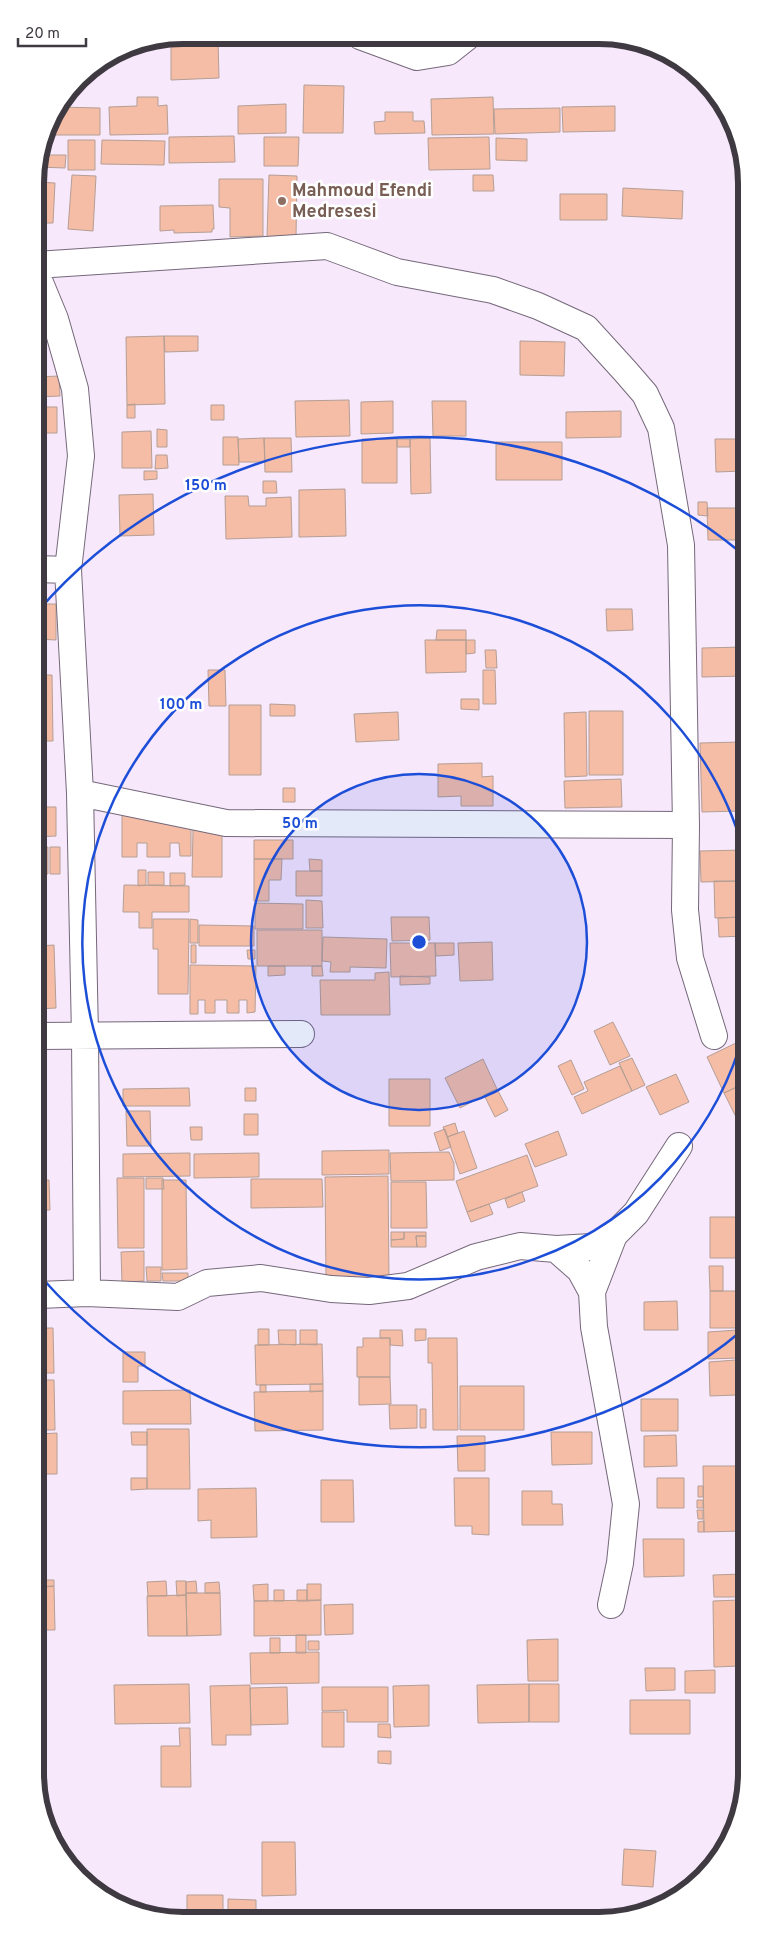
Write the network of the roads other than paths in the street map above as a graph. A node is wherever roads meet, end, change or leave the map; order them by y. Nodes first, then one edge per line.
1 (382, 44) edge
2 (458, 44) edge
3 (44, 264) edge
4 (44, 292) edge
5 (44, 570) edge
6 (68, 570) junction
7 (80, 793) junction
8 (686, 825) junction
9 (301, 1034) dead end
10 (44, 1036) edge
11 (85, 1036) junction
12 (714, 1036) dead end
13 (679, 1146) dead end
14 (614, 1235) junction
15 (556, 1249) junction
16 (592, 1292) junction
17 (87, 1293) junction
18 (44, 1295) edge
19 (611, 1605) dead end

1 - 2 street
3 - 8 street
4 - 6 street
5 - 6 street
6 - 7 street
7 - 8 street
7 - 11 street
8 - 12 street
9 - 11 street
10 - 11 street
11 - 17 street
13 - 14 street
14 - 15 street
14 - 16 street
15 - 16 street
15 - 17 street
16 - 19 street
17 - 18 street

